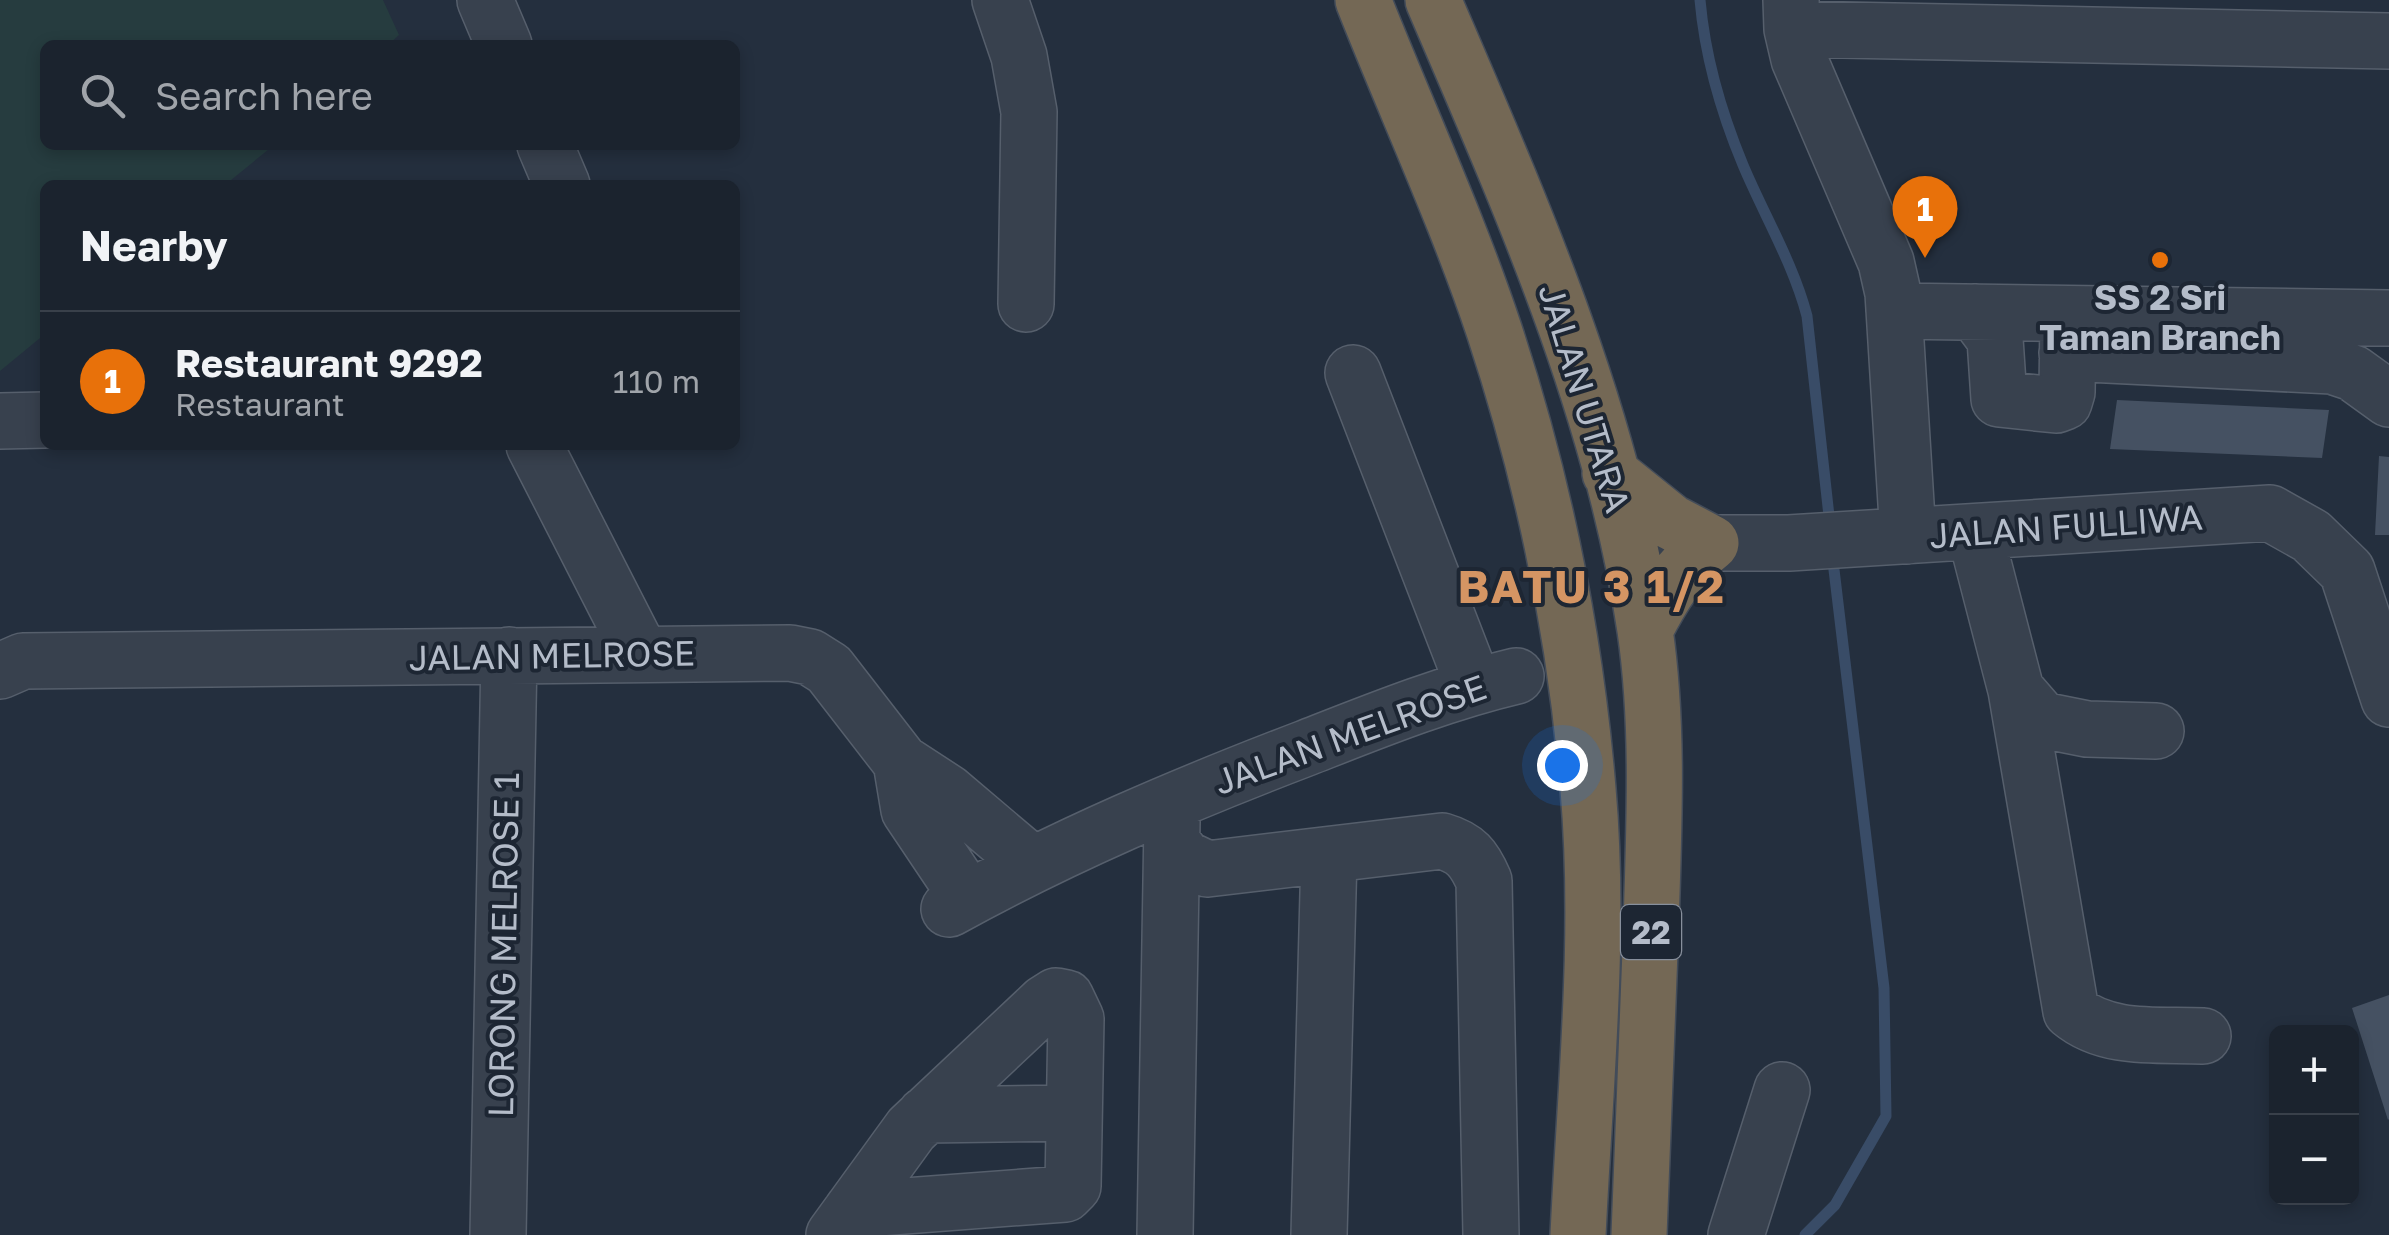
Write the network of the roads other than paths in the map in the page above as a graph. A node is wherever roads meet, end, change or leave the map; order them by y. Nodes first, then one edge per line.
1 (486, 0) edge
2 (1000, 0) edge
3 (1363, 0) edge
4 (1433, 0) edge
5 (1791, 14) edge
6 (2053, 17) edge
7 (2249, 19) edge
8 (502, 40) edge
9 (2389, 41) edge
10 (547, 150) edge
11 (560, 180) edge
12 (1026, 304) dead end
13 (1894, 311) junction
14 (1975, 312) junction
15 (2389, 318) edge
16 (2068, 334) junction
17 (1353, 373) dead end
18 (2389, 399) edge
19 (40, 420) edge
20 (0, 421) edge
21 (537, 450) edge
22 (1610, 473) junction
23 (1975, 532) junction
24 (1883, 538) junction
25 (1711, 543) junction
26 (1553, 553) junction
27 (1632, 556) junction
28 (1645, 630) junction
29 (641, 654) junction
30 (508, 655) junction
31 (0, 671) edge
32 (1495, 681) junction
33 (2016, 690) junction
34 (2389, 699) edge
35 (2156, 731) dead end
36 (901, 762) junction
37 (1588, 790) junction
38 (1172, 821) junction
39 (1329, 855) junction
40 (1032, 864) junction
41 (1224, 868) junction
42 (1173, 913) junction
43 (2203, 1036) dead end
44 (1782, 1090) dead end
45 (1074, 1113) junction
46 (925, 1116) junction
47 (843, 1222) edge
48 (498, 1235) edge
49 (1165, 1235) edge
50 (1320, 1235) edge
51 (1491, 1235) edge
52 (1578, 1235) edge
53 (1639, 1235) edge
54 (1736, 1235) edge

1 - 8 street
2 - 12 street
3 - 26 highway, JALAN UTARA / 22
4 - 22 highway, JALAN UTARA / 22
5 - 6 street
5 - 13 street
6 - 7 street
7 - 9 street
10 - 11 street
13 - 14 street
13 - 24 street
14 - 16 street
14 - 16 street
15 - 16 street
16 - 18 street
17 - 32 street
19 - 20 street
21 - 29 street
22 - 25 highway
22 - 27 highway, JALAN UTARA / 22
23 - 24 street, JALAN FULLIWA
23 - 33 street
23 - 34 street, JALAN FULLIWA
24 - 25 street, JALAN FULLIWA
25 - 27 street, JALAN FULLIWA
25 - 28 highway
26 - 32 street
26 - 37 highway, JALAN UTARA / 22
27 - 28 highway, JALAN UTARA / 22
27 - 37 highway
28 - 53 highway, JALAN UTARA / 22
29 - 30 street, JALAN MELROSE
29 - 36 street, JALAN MELROSE
30 - 31 street, JALAN MELROSE
30 - 48 street, LORONG MELROSE 1
32 - 37 street
32 - 38 street, JALAN MELROSE
33 - 35 street
33 - 43 street
36 - 40 street
36 - 40 street, JALAN MELROSE
37 - 52 highway, JALAN UTARA / 22
38 - 40 street, JALAN MELROSE
38 - 41 street
38 - 42 street
39 - 41 street
39 - 50 street
39 - 51 street
41 - 42 street
42 - 49 street
44 - 54 street
45 - 46 street
45 - 46 street
45 - 47 street
46 - 47 street

